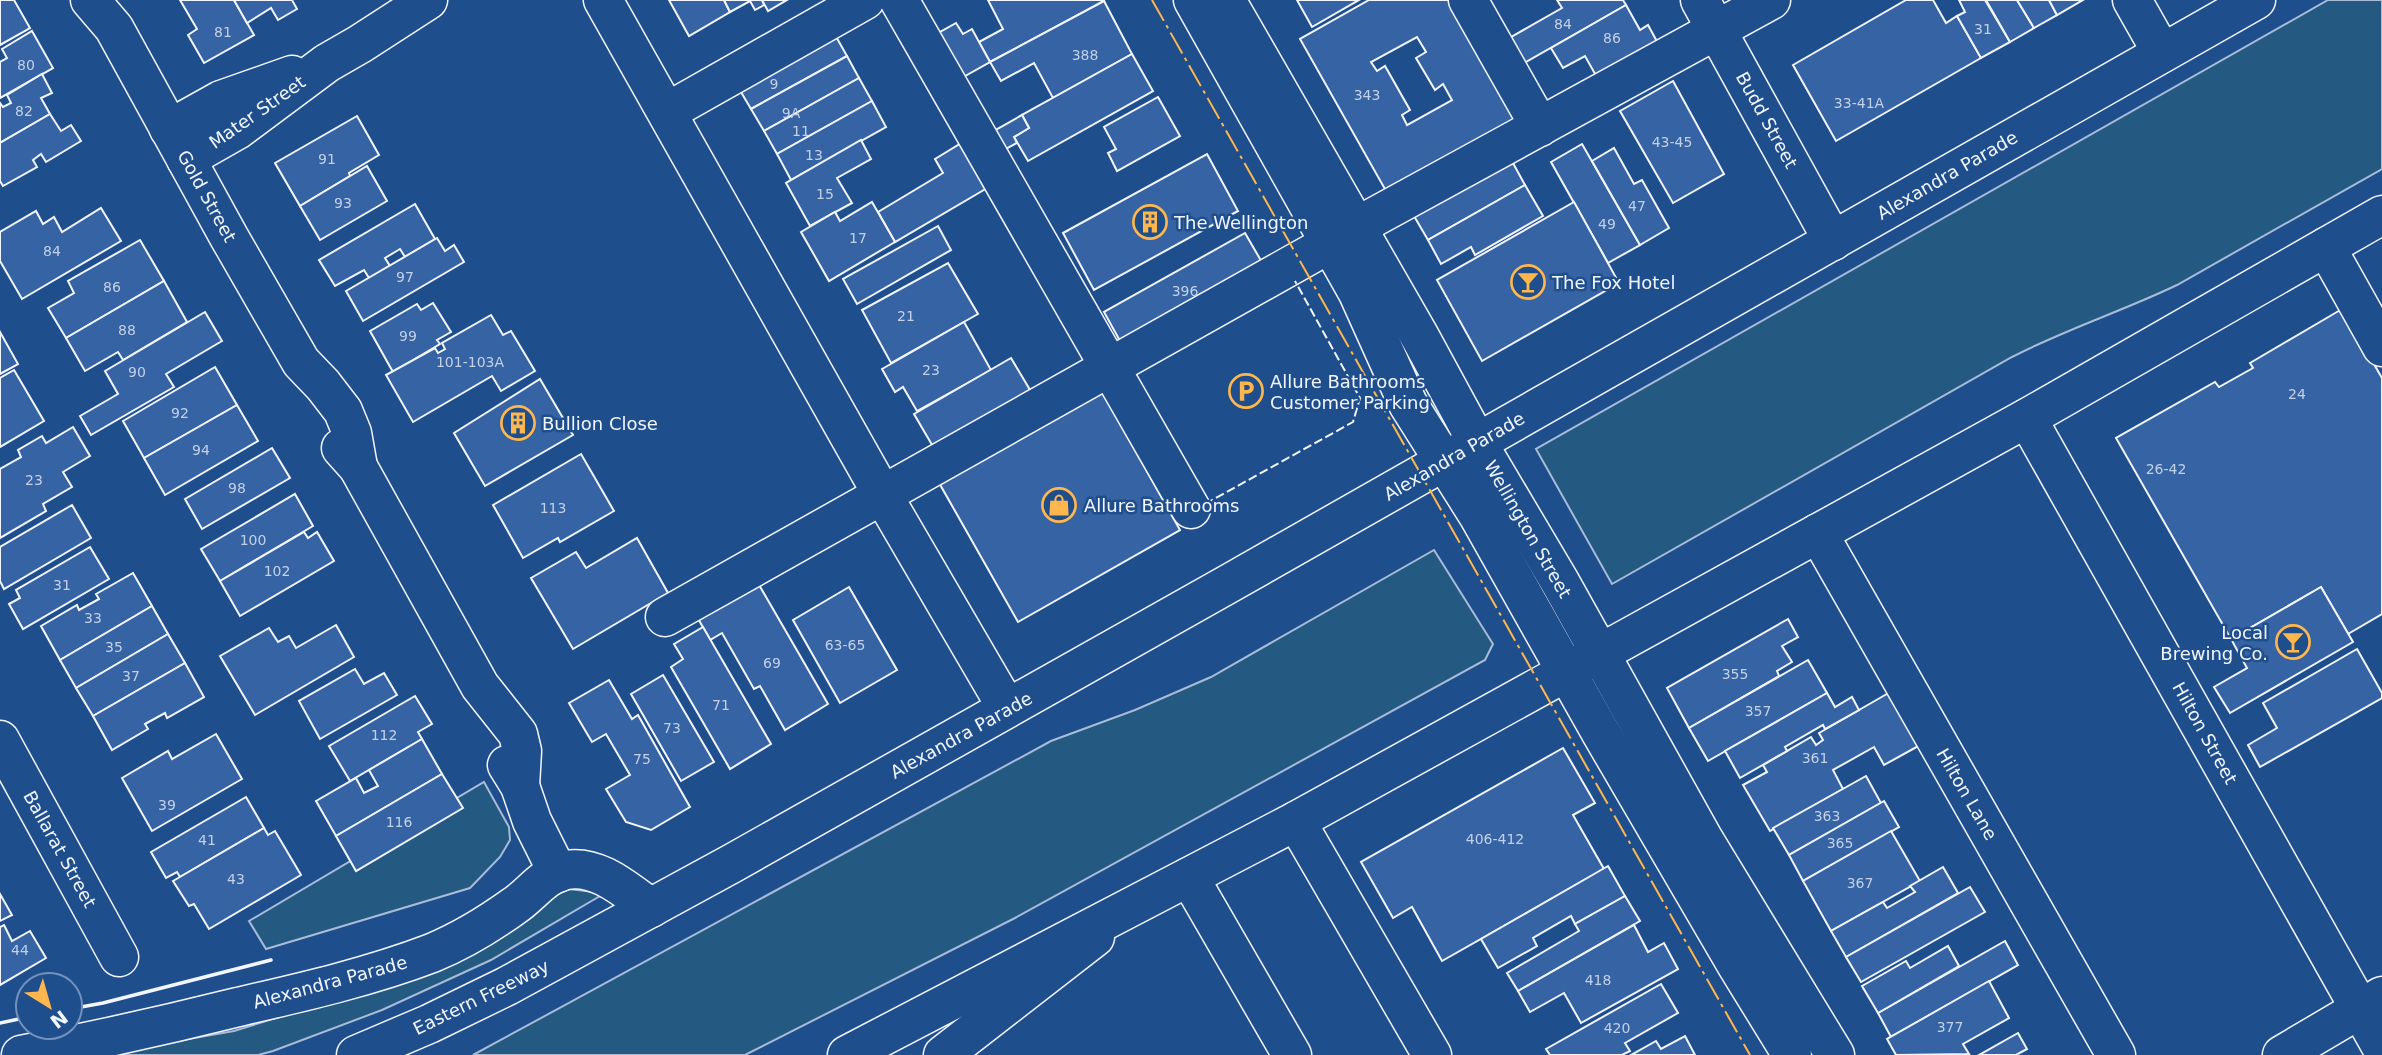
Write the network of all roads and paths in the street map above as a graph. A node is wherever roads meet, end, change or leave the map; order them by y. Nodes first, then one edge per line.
1 (90, 0) edge
2 (428, 0) edge
3 (603, 0) edge
4 (865, 0) edge
5 (899, 0) edge
6 (1193, 0) edge
7 (1226, 0) edge
8 (1468, 0) edge
9 (1771, 0) edge
10 (2132, 0) edge
11 (2256, 0) edge
12 (112, 14) edge
13 (1709, 15) edge
14 (2162, 53) junction
15 (667, 112) junction
16 (1540, 127) junction
17 (178, 144) junction
18 (2382, 215) edge
19 (1343, 235) junction
20 (1833, 240) junction
21 (2326, 247) junction
22 (2382, 347) edge
23 (1110, 368) junction
24 (2027, 418) junction
25 (1477, 442) junction
26 (1445, 462) junction
27 (882, 494) junction
28 (1191, 509) dead end
29 (1818, 533) junction
30 (665, 617) dead end
31 (1599, 653) junction
32 (1567, 672) junction
33 (1007, 708) junction
34 (0, 740) edge
35 (1296, 821) junction
36 (558, 873) junction
37 (1189, 877) junction
38 (1146, 897) junction
39 (651, 908) junction
40 (567, 954) joint
41 (119, 957) dead end
42 (2371, 1003) edge
43 (2382, 1048) edge
44 (21, 1055) edge
45 (356, 1055) edge
46 (847, 1055) edge
47 (943, 1055) edge
48 (1292, 1055) edge
49 (1432, 1055) edge
50 (1791, 1055) edge
51 (1835, 1055) edge
52 (2116, 1055) edge
53 (2282, 1055) edge

1 - 12 main road, Gold Street
2 - 17 main road, Mater Street
3 - 15 main road
4 - 15 main road
5 - 23 main road
6 - 19 main road, Wellington Street
7 - 19 main road, Wellington Street
8 - 16 main road
9 - 13 main road
10 - 14 main road
11 - 14 main road, Alexandra Parade
12 - 17 main road, Gold Street
13 - 16 main road
13 - 20 main road, Budd Street
14 - 20 main road, Alexandra Parade
15 - 27 main road
16 - 19 main road
17 - 36 main road, Gold Street
18 - 21 main road
19 - 23 main road
19 - 25 main road, Wellington Street
19 - 26 main road, Wellington Street
20 - 25 main road, Alexandra Parade
21 - 22 main road
21 - 24 main road
23 - 27 main road
23 - 28 main road
24 - 29 main road
24 - 42 main road, Hilton Street
25 - 26 main road, Alexandra Parade
25 - 31 main road, Wellington Street
26 - 32 main road, Wellington Street
26 - 33 main road, Alexandra Parade
27 - 30 main road
27 - 33 main road
29 - 31 main road
29 - 52 main road, Hilton Lane
31 - 32 main road
31 - 51 main road, Wellington Street
32 - 35 main road
32 - 50 main road, Wellington Street
33 - 39 main road, Alexandra Parade
34 - 41 main road, Ballarat Street
35 - 37 main road
35 - 49 main road
36 - 39 main road
36 - 44 main road, Alexandra Parade
37 - 38 main road
37 - 48 main road
38 - 46 main road
38 - 47 main road
39 - 40 main road, Alexandra Parade
40 - 45 main road, Eastern Freeway
42 - 43 main road, Hilton Street
42 - 53 main road

